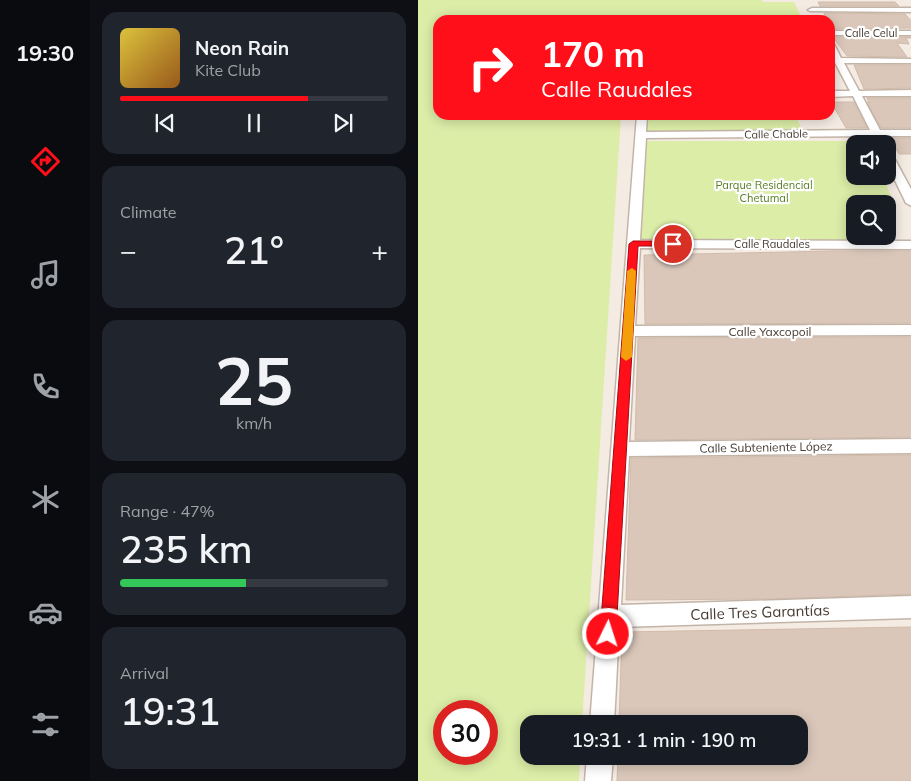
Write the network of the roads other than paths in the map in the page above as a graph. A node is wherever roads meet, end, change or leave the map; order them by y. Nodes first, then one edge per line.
1 (912, 10) edge
2 (815, 15) edge
3 (912, 33) edge
4 (835, 34) edge
5 (835, 53) edge
6 (839, 60) junction
7 (912, 61) edge
8 (835, 94) edge
9 (855, 94) junction
10 (912, 94) edge
11 (642, 120) edge
12 (876, 133) junction
13 (912, 133) edge
14 (641, 135) junction
15 (896, 167) edge
16 (906, 182) edge
17 (912, 203) edge
18 (633, 244) junction
19 (912, 245) edge
20 (912, 330) edge
21 (628, 331) junction
22 (912, 446) edge
23 (620, 449) junction
24 (912, 608) edge
25 (609, 616) junction
26 (603, 715) edge
27 (599, 765) edge
28 (598, 781) edge

1 - 2 street
3 - 4 street, Calle Celul
5 - 6 street
6 - 7 street
6 - 9 street
8 - 9 street
9 - 10 street
9 - 12 street
11 - 14 street
12 - 13 street, Calle Chable
12 - 14 street, Calle Chable
14 - 18 street
15 - 16 street
16 - 17 street
18 - 19 street, Calle Raudales
18 - 21 street
20 - 21 street, Calle Yaxcopoil
21 - 23 street
22 - 23 street, Calle Subteniente López
23 - 25 street
24 - 25 street, Calle Tres Garantías
25 - 26 street
27 - 28 street

